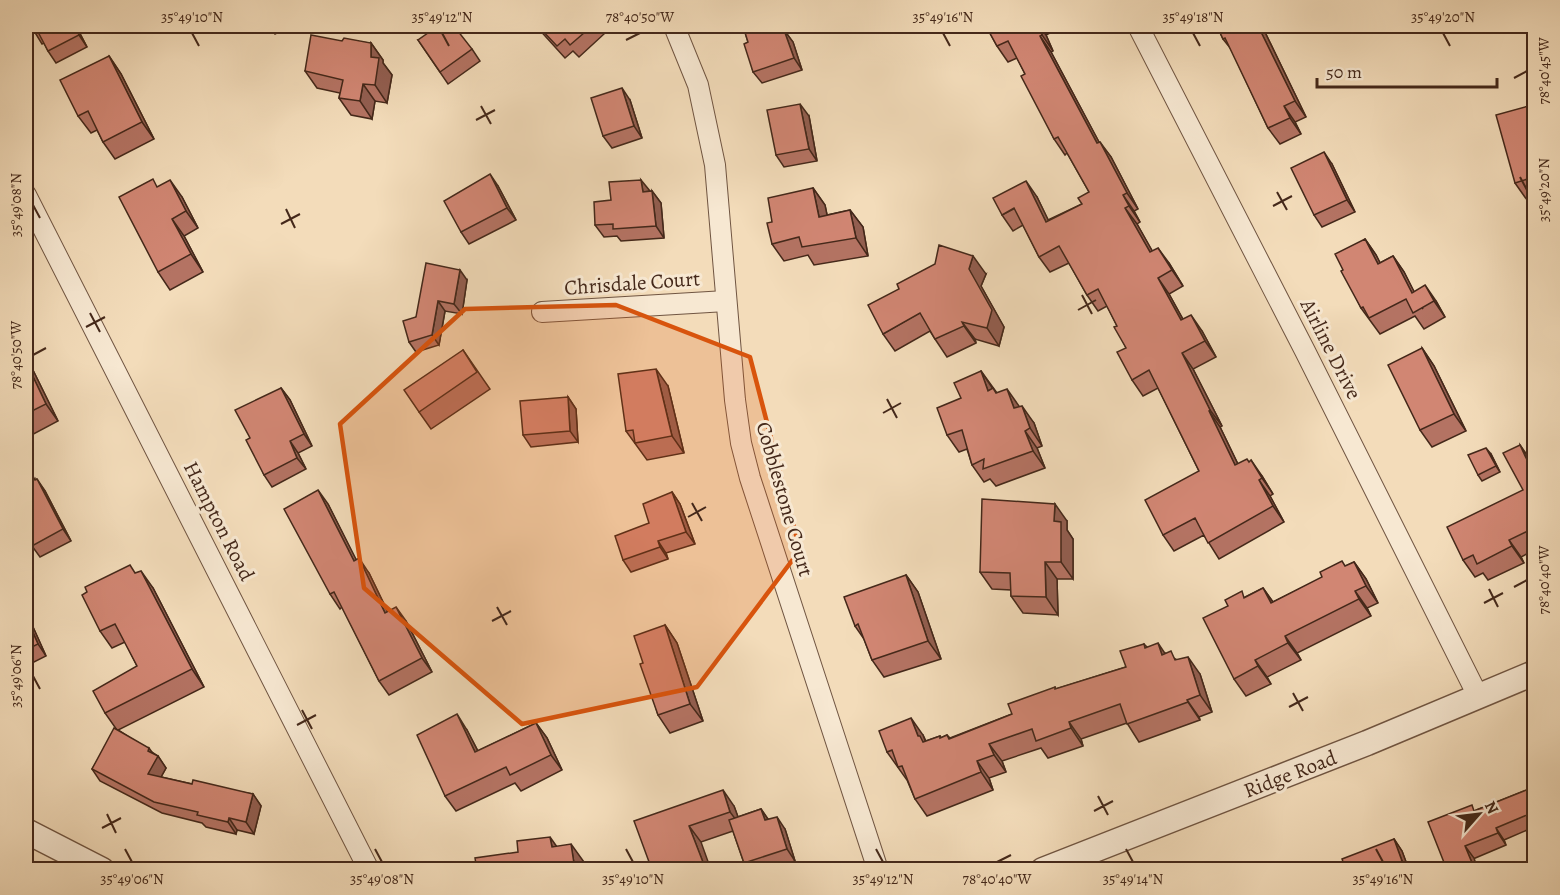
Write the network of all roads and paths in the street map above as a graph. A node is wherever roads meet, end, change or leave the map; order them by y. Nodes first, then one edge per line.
1 (674, 26) edge
2 (1138, 26) edge
3 (26, 195) edge
4 (726, 301) junction
5 (542, 312) dead end
6 (1534, 673) edge
7 (1478, 696) junction
8 (26, 831) edge
9 (102, 870) edge
10 (369, 870) edge
11 (878, 870) edge
12 (1043, 870) edge

1 - 4 street, Cobblestone Court
2 - 7 street, Airline Drive
3 - 10 street, Hampton Road
4 - 5 street, Chrisdale Court
4 - 11 street, Cobblestone Court
6 - 7 street, Ridge Road
7 - 12 street, Ridge Road
8 - 9 street

